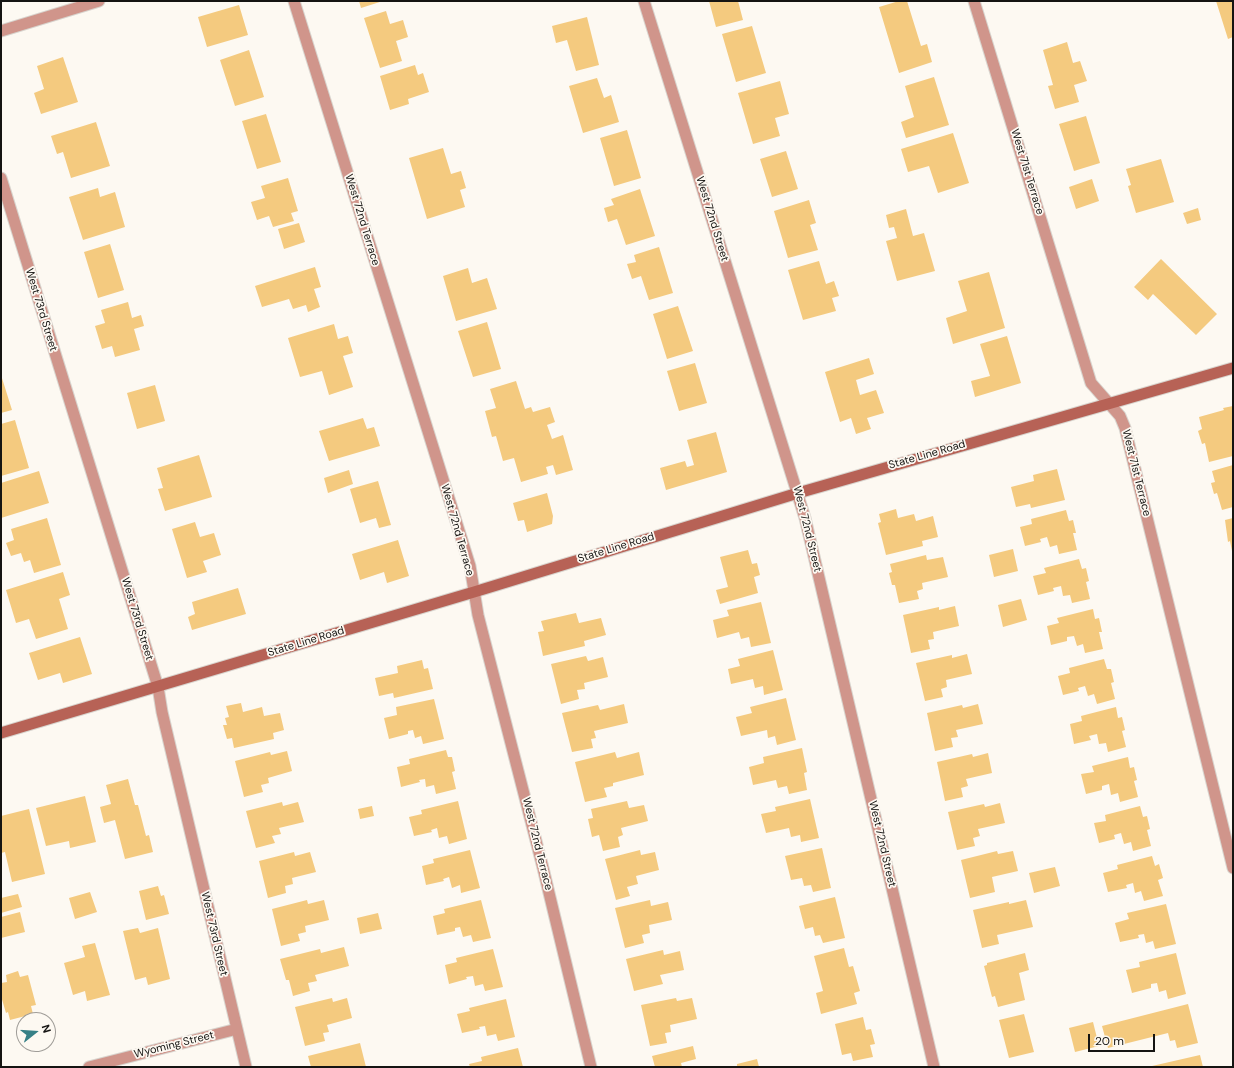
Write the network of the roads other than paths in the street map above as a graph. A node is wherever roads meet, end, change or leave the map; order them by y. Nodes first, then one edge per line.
1 (99, 1) edge
2 (294, 1) edge
3 (644, 1) edge
4 (974, 1) edge
5 (1, 31) edge
6 (1, 178) edge
7 (1233, 368) edge
8 (1109, 403) junction
9 (798, 493) junction
10 (474, 592) junction
11 (158, 687) junction
12 (1, 733) edge
13 (1233, 868) edge
14 (237, 1029) junction
15 (89, 1067) edge
16 (246, 1067) edge
17 (591, 1067) edge
18 (934, 1067) edge

1 - 5 street
2 - 10 street, West 72nd Terrace
3 - 9 street, West 72nd Street
4 - 8 street, West 71st Terrace
6 - 11 street, West 73rd Street
7 - 8 main road, State Line Road
8 - 9 main road, State Line Road
8 - 13 street, West 71st Terrace
9 - 10 main road, State Line Road
9 - 18 street, West 72nd Street
10 - 11 main road, State Line Road
10 - 17 street, West 72nd Terrace
11 - 12 main road, State Line Road
11 - 14 street, West 73rd Street
14 - 15 street, Wyoming Street
14 - 16 street, West 73rd Street

